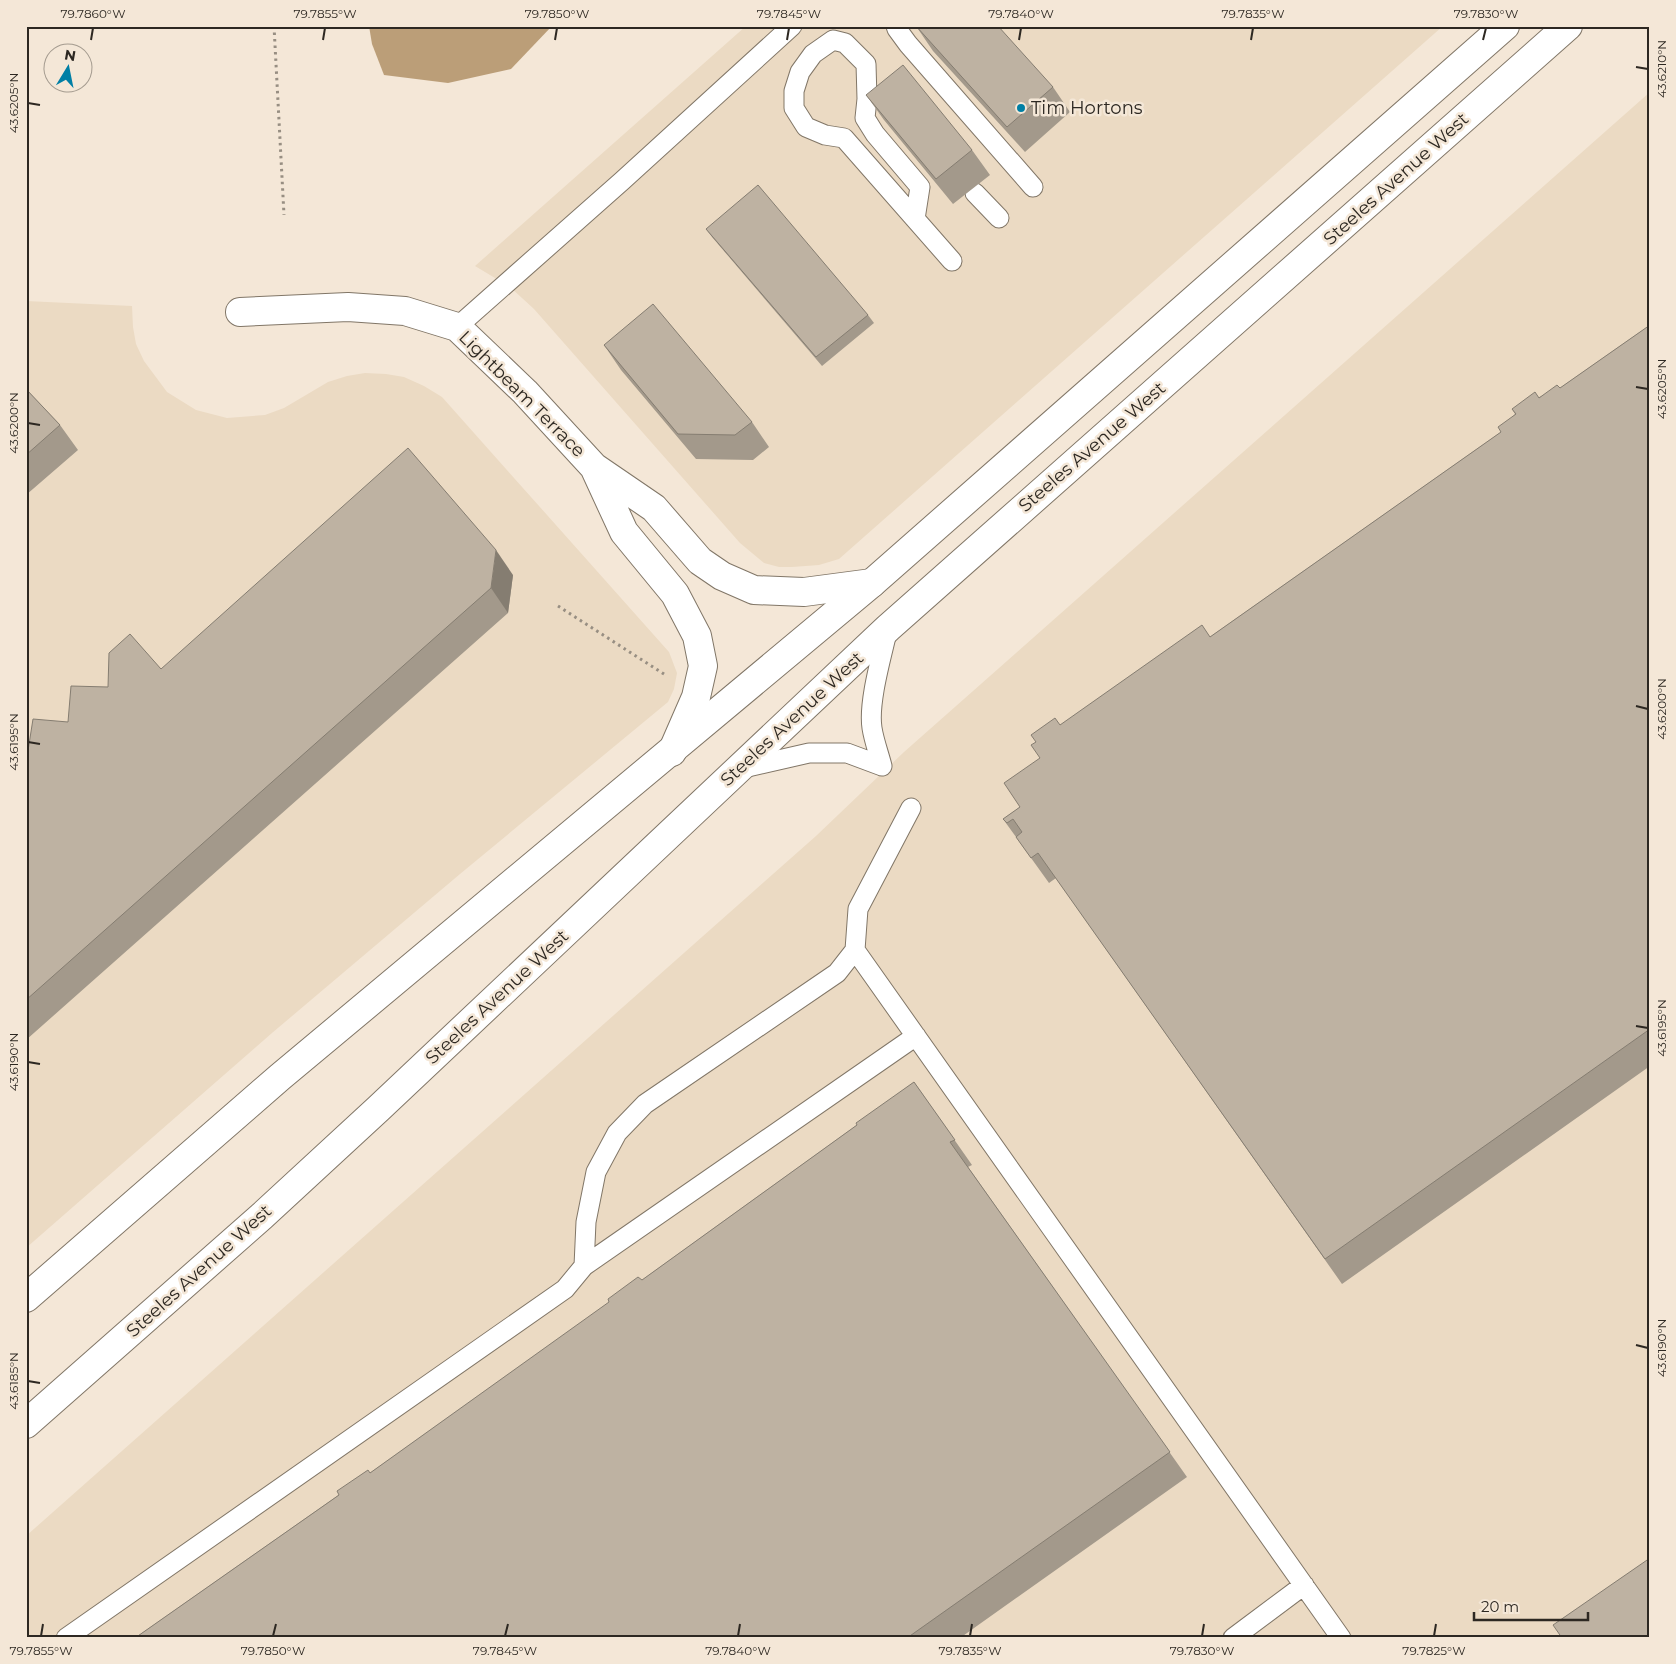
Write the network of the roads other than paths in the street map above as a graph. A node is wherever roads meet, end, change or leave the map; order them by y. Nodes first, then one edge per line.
1 (792, 26) edge
2 (896, 26) edge
3 (1505, 26) edge
4 (1568, 26) edge
5 (866, 64) junction
6 (882, 84) edge
7 (1033, 187) dead end
8 (975, 193) dead end
9 (999, 218) dead end
10 (915, 219) junction
11 (952, 261) dead end
12 (240, 312) dead end
13 (457, 327) junction
14 (594, 467) junction
15 (872, 583) junction
16 (888, 628) junction
17 (672, 752) junction
18 (738, 770) junction
19 (911, 808) dead end
20 (855, 950) junction
21 (916, 1036) junction
22 (584, 1266) junction
23 (26, 1298) edge
24 (26, 1424) edge
25 (1304, 1585) junction
26 (66, 1638) edge
27 (1232, 1638) edge
28 (1341, 1638) edge

1 - 13 lane
2 - 7 lane
3 - 15 main road
4 - 16 main road, Steeles Avenue West
5 - 6 lane
5 - 10 lane
5 - 10 lane
8 - 9 lane
10 - 11 lane
12 - 13 main road, Lightbeam Terrace
13 - 14 main road, Lightbeam Terrace
14 - 15 main road, Lightbeam Terrace
14 - 17 main road, Lightbeam Terrace
15 - 17 main road
16 - 18 main road, Steeles Avenue West
16 - 18 lane
17 - 23 main road
18 - 24 main road, Steeles Avenue West
19 - 20 lane
20 - 21 lane
20 - 22 lane
21 - 22 lane
21 - 25 lane
22 - 26 lane
25 - 27 lane
25 - 28 lane

